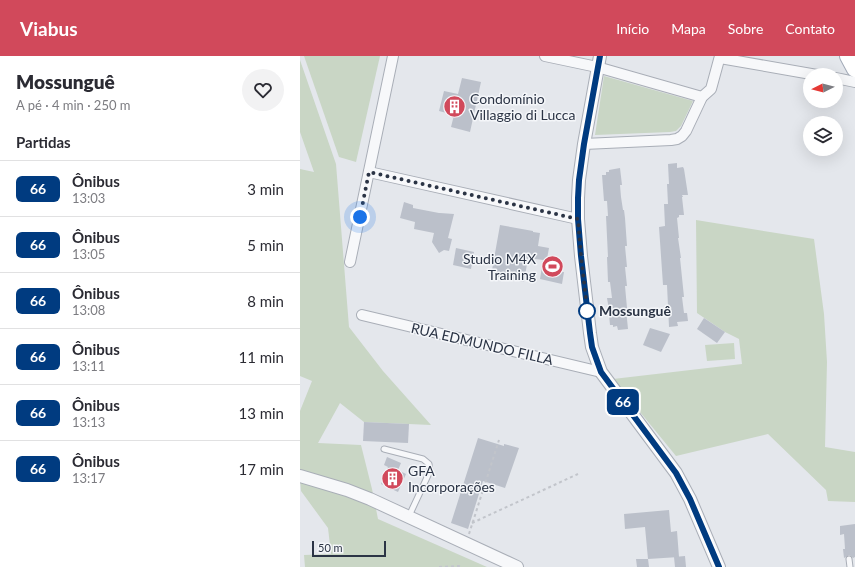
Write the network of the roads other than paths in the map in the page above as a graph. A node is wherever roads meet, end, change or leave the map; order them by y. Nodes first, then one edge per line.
1 (393, 56) edge
2 (545, 56) edge
3 (848, 56) edge
4 (720, 57) edge
5 (598, 62) edge
6 (855, 69) edge
7 (803, 72) edge
8 (843, 79) edge
9 (855, 82) edge
10 (702, 97) junction
11 (584, 144) junction
12 (369, 172) junction
13 (578, 219) junction
14 (350, 262) dead end
15 (362, 316) dead end
16 (601, 372) junction
17 (384, 449) dead end
18 (300, 476) edge
19 (409, 516) junction
20 (848, 559) dead end
21 (518, 567) edge
22 (719, 567) edge
23 (850, 567) edge

1 - 12 street
2 - 5 street
3 - 6 main road
4 - 7 street
4 - 10 street
5 - 10 street
5 - 11 street
8 - 9 street
10 - 11 street
11 - 13 street
12 - 13 street
12 - 14 street
13 - 16 street
15 - 16 street, RUA EDMUNDO FILLA
16 - 22 street
17 - 19 lane
18 - 19 street
19 - 21 street
20 - 23 lane

